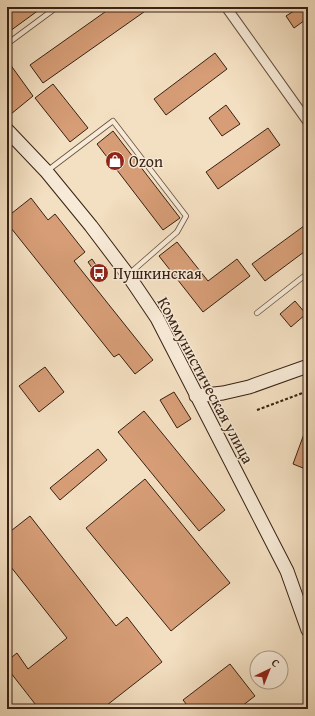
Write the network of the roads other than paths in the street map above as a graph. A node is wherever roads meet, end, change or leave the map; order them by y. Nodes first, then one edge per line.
1 (57, 7) edge
2 (226, 7) edge
3 (7, 44) edge
4 (308, 122) edge
5 (7, 130) edge
6 (46, 171) junction
7 (308, 273) edge
8 (128, 275) junction
9 (257, 313) dead end
10 (308, 366) edge
11 (196, 396) junction
12 (308, 630) edge

1 - 3 lane
2 - 4 street
5 - 6 street, Коммунистическая улица
6 - 8 street, Коммунистическая улица
6 - 8 lane
7 - 9 lane
8 - 11 street, Коммунистическая улица
10 - 11 street
11 - 12 street, Коммунистическая улица

